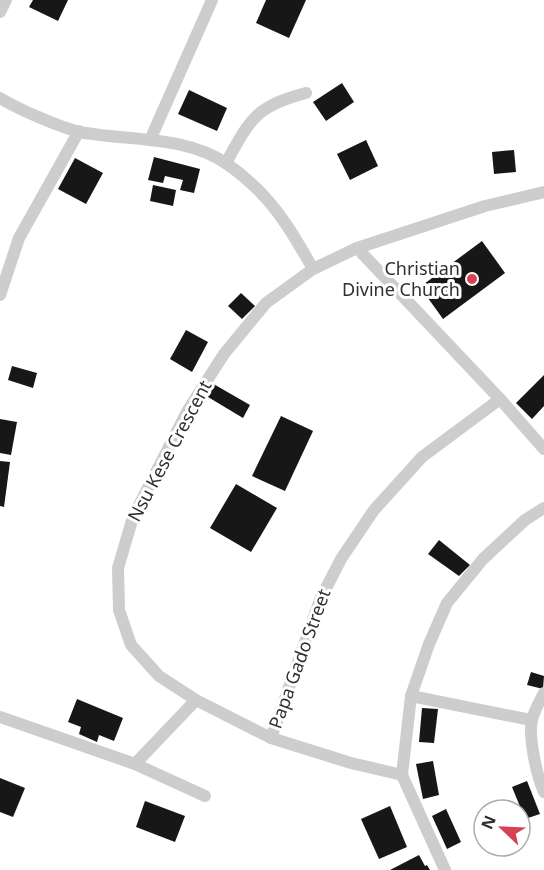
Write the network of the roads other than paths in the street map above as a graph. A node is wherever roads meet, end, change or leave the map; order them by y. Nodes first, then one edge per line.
1 (6, 0) edge
2 (212, 0) edge
3 (0, 12) edge
4 (306, 93) dead end
5 (0, 98) edge
6 (79, 131) junction
7 (150, 140) junction
8 (226, 163) junction
9 (544, 192) edge
10 (357, 248) junction
11 (313, 269) junction
12 (0, 295) edge
13 (500, 399) junction
14 (544, 449) edge
15 (544, 508) edge
16 (544, 693) edge
17 (411, 696) junction
18 (196, 700) junction
19 (0, 717) edge
20 (531, 720) junction
21 (271, 738) junction
22 (135, 764) junction
23 (402, 775) junction
24 (544, 792) edge
25 (205, 796) dead end
26 (445, 870) edge

1 - 3 street
2 - 7 street
4 - 8 street
5 - 6 street
6 - 7 street
6 - 12 street
7 - 8 street
8 - 11 street
9 - 10 street, Nsu Kese Crescent
10 - 11 street, Nsu Kese Crescent
10 - 13 street
11 - 18 street, Nsu Kese Crescent
13 - 14 street
13 - 21 street, Papa Gado Street
15 - 17 street
16 - 20 street
17 - 20 street
17 - 23 street
18 - 21 street, Nsu Kese Crescent
18 - 22 street
19 - 22 street
20 - 24 street
21 - 23 street, Nsu Kese Crescent
22 - 25 street
23 - 26 street

